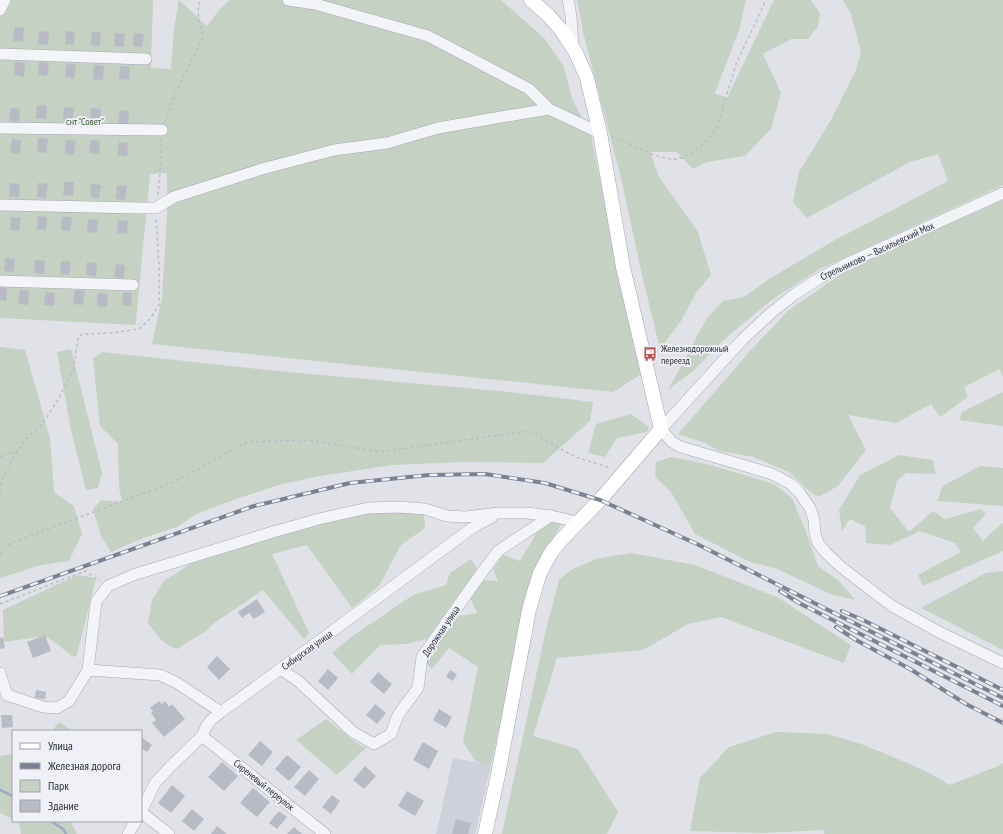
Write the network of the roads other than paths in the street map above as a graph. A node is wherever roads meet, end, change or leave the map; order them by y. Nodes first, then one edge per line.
1 (5, 0) edge
2 (288, 0) edge
3 (531, 0) edge
4 (568, 0) edge
5 (0, 10) edge
6 (573, 47) junction
7 (0, 54) edge
8 (146, 59) dead end
9 (549, 109) junction
10 (0, 128) edge
11 (162, 130) road end
12 (600, 133) junction
13 (1003, 193) edge
14 (0, 205) edge
15 (0, 281) edge
16 (133, 284) dead end
17 (661, 429) junction
18 (498, 514) junction
19 (551, 516) junction
20 (578, 522) junction
21 (1003, 663) edge
22 (280, 669) junction
23 (88, 670) junction
24 (0, 673) edge
25 (4, 697) edge
26 (221, 712) junction
27 (202, 736) junction
28 (142, 810) edge
29 (142, 813) edge
30 (135, 822) edge
31 (128, 834) edge
32 (169, 834) edge
33 (325, 834) edge
34 (485, 834) edge

1 - 5 street
2 - 9 street
3 - 6 main road
4 - 6 street
6 - 12 main road
7 - 8 street
9 - 12 street
9 - 14 street
10 - 11 street
12 - 17 main road
13 - 17 street, Стрельниково — Васильевский Мох
15 - 16 street
17 - 20 main road
17 - 21 street
18 - 19 street
18 - 22 street, Сибирская улица
18 - 23 street
19 - 20 street
19 - 22 street, Дорожная улица
20 - 34 main road
22 - 26 street, Сибирская улица
23 - 25 street
23 - 26 street
24 - 25 street
26 - 27 street, Сибирская улица
27 - 28 street, Сибирская улица
27 - 33 street, Сиреневый переулок
29 - 32 street
30 - 31 street

